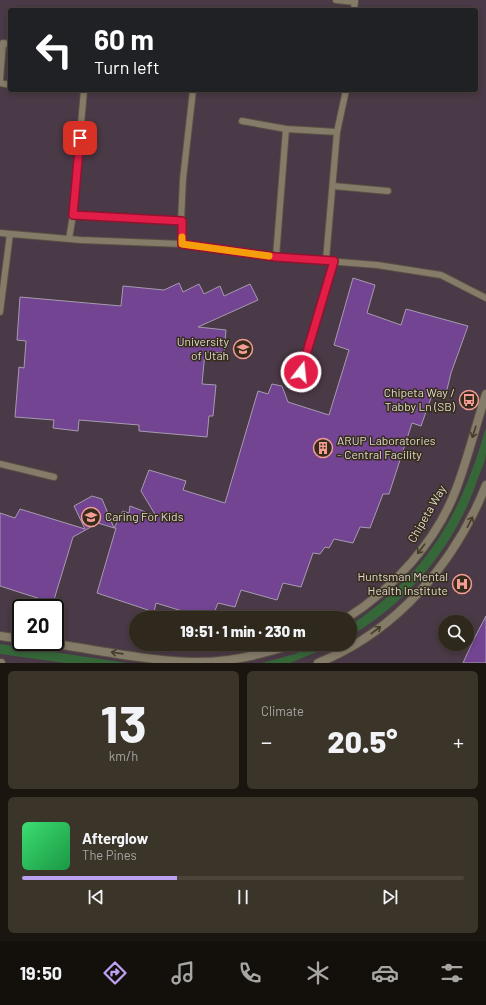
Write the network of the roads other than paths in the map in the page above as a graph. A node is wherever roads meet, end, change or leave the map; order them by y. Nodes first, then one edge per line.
1 (336, 0) edge
2 (355, 1) edge
3 (8, 44) edge
4 (0, 82) edge
5 (84, 92) edge
6 (193, 92) edge
7 (346, 92) edge
8 (242, 121) dead end
9 (286, 129) junction
10 (337, 132) junction
11 (333, 186) junction
12 (388, 191) dead end
13 (73, 215) junction
14 (182, 221) junction
15 (0, 233) edge
16 (10, 234) junction
17 (69, 239) junction
18 (182, 244) junction
19 (276, 257) junction
20 (326, 260) junction
21 (334, 261) junction
22 (486, 298) edge
23 (0, 312) edge
24 (301, 372) dead end
25 (486, 394) edge
26 (0, 464) edge
27 (54, 477) dead end
28 (486, 485) edge
29 (357, 611) edge
30 (0, 636) edge
31 (12, 638) edge
32 (64, 645) edge
33 (273, 651) edge
34 (318, 663) edge

1 - 2 lane
3 - 4 lane
5 - 13 lane
6 - 14 lane
7 - 10 lane
8 - 9 lane
9 - 10 lane
9 - 19 lane
10 - 11 lane
11 - 12 lane
11 - 20 lane
13 - 14 lane
13 - 17 lane
14 - 18 lane
15 - 16 lane
16 - 17 lane
16 - 23 lane
17 - 18 lane
18 - 19 lane
19 - 20 lane
20 - 21 lane
21 - 22 lane
21 - 24 lane
25 -> 29 street, Chipeta Way
26 - 27 lane
34 -> 28 street
30 - 31 street
33 -> 32 street

